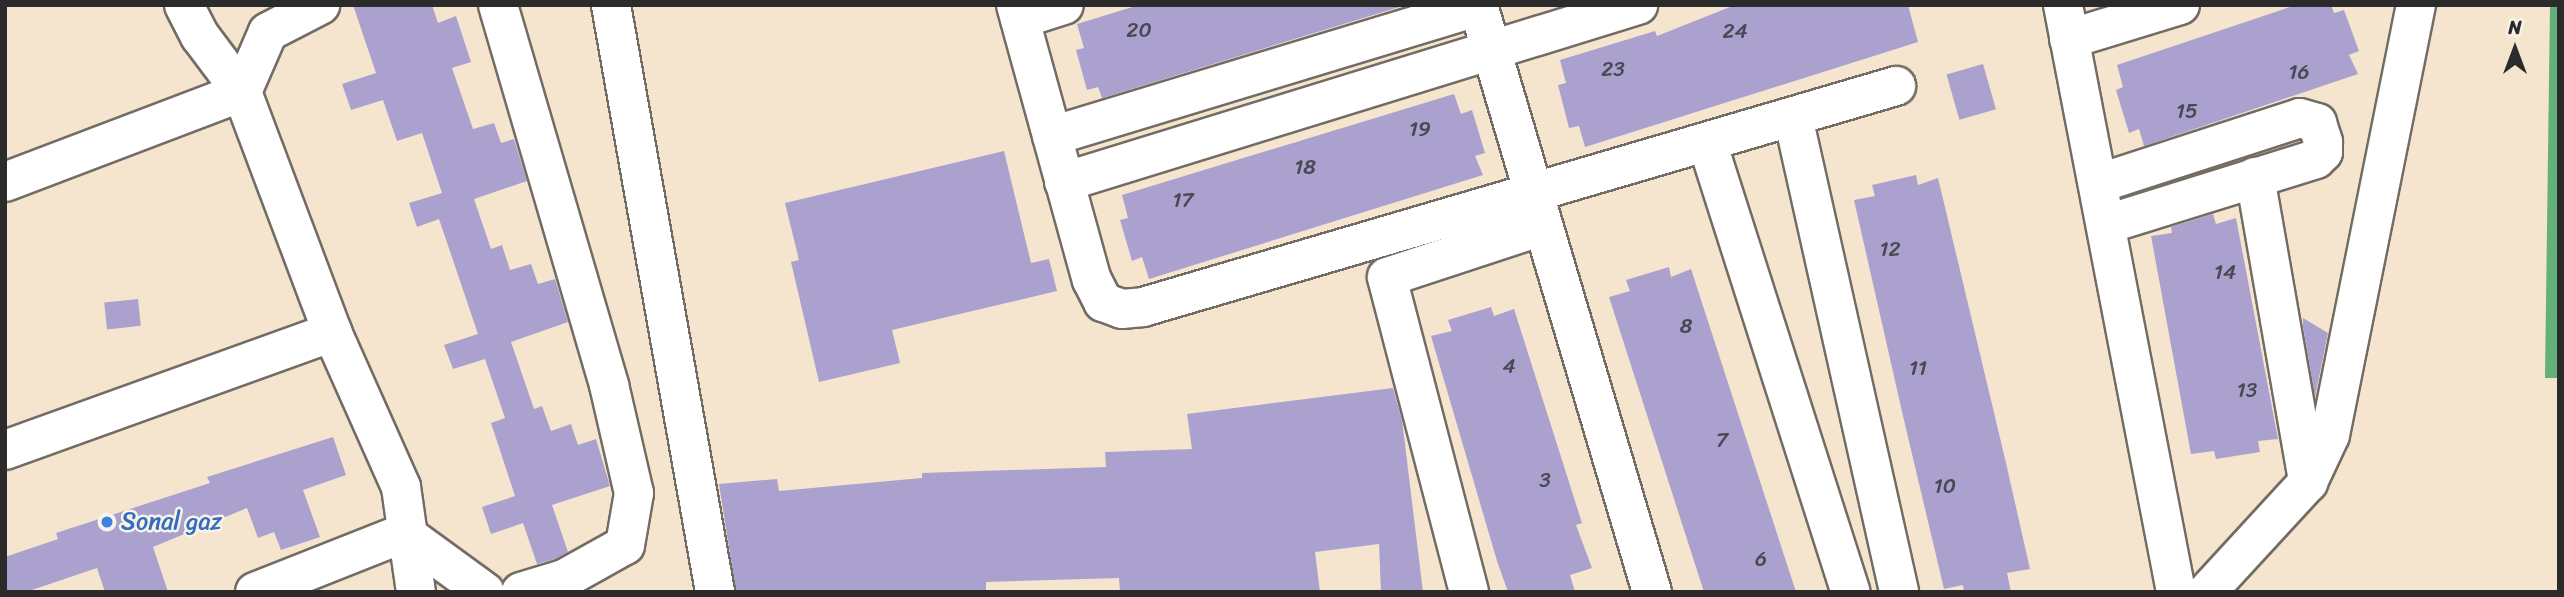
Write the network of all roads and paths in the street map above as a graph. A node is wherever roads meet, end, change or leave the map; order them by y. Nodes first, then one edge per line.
1 (184, 5) edge
2 (320, 5) edge
3 (498, 5) edge
4 (611, 5) edge
5 (1064, 5) edge
6 (1478, 5) edge
7 (1638, 5) edge
8 (2180, 5) edge
9 (2416, 5) edge
10 (1018, 12) edge
11 (2066, 22) edge
12 (1491, 50) junction
13 (1896, 86) dead end
14 (242, 92) junction
15 (1793, 117) junction
16 (1052, 136) junction
17 (1707, 142) junction
18 (2255, 177) junction
19 (5, 182) edge
20 (1064, 182) junction
21 (2100, 183) junction
22 (1537, 209) junction
23 (2107, 223) junction
24 (332, 332) junction
25 (5, 450) edge
26 (2308, 482) junction
27 (404, 533) junction
28 (255, 592) edge
29 (416, 592) edge
30 (485, 592) edge
31 (521, 592) edge
32 (715, 592) edge
33 (1469, 592) edge
34 (1652, 592) edge
35 (1851, 592) edge
36 (1899, 592) edge
37 (2176, 592) edge
38 (2207, 592) edge

1 - 14 street
2 - 14 street
3 - 31 street
4 - 32 street
5 - 10 street
6 - 12 street
6 - 16 street
7 - 12 street
8 - 11 street
9 - 26 street
10 - 16 street
11 - 21 street
12 - 20 street
12 - 22 street
13 - 15 street
14 - 19 street
14 - 24 street
15 - 17 street
15 - 36 street
16 - 20 street
17 - 22 street
17 - 35 street
18 - 21 street
18 - 23 street
18 - 26 street
20 - 22 street
21 - 23 street
22 - 33 street
22 - 34 street
23 - 37 street
24 - 25 street
24 - 27 street
26 - 38 street
27 - 28 street
27 - 29 street
27 - 30 street

